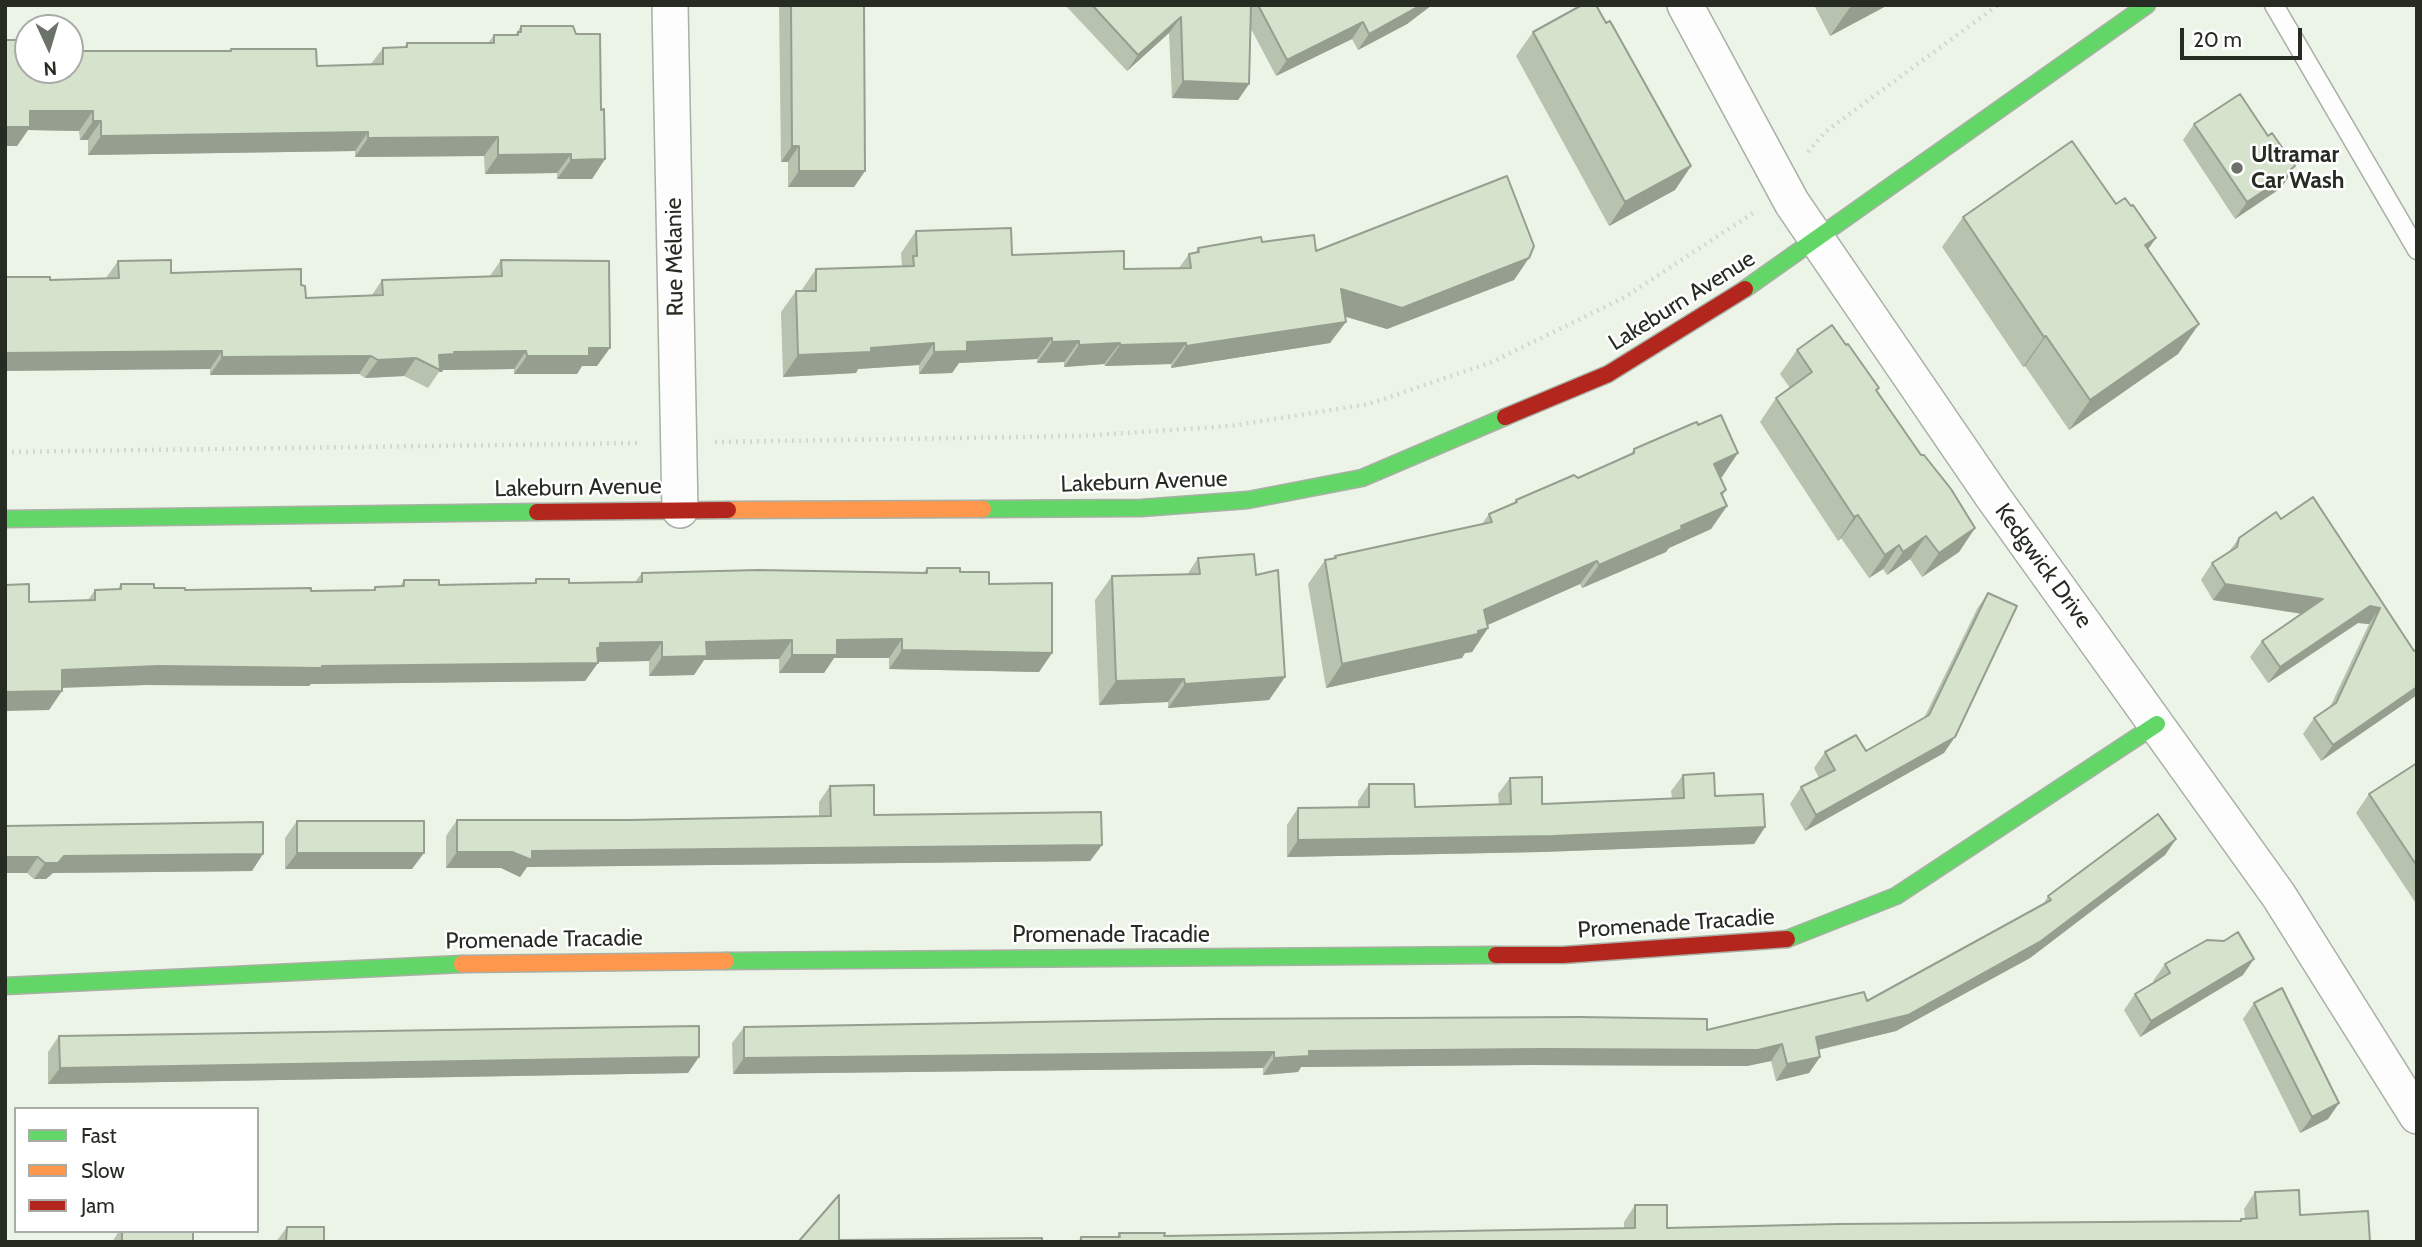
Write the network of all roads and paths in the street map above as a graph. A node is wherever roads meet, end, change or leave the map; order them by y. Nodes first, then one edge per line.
1 (670, 5) edge
2 (1685, 5) edge
3 (1998, 5) edge
4 (2147, 5) edge
5 (2274, 5) edge
6 (1825, 132) dead end
7 (1755, 211) dead end
8 (1818, 240) junction
9 (2417, 250) edge
10 (679, 443) junction
11 (5, 452) edge
12 (680, 510) junction
13 (5, 519) edge
14 (2157, 724) junction
15 (5, 986) edge
16 (2417, 1116) edge

1 - 10 street, Rue Mélanie
2 - 8 street, Kedgwick Drive
3 - 6 path
4 - 8 street, Lakeburn Avenue
5 - 9 lane
7 - 10 path
8 - 12 street, Lakeburn Avenue
8 - 14 street, Kedgwick Drive
10 - 11 path
10 - 12 street, Rue Mélanie
12 - 13 street, Lakeburn Avenue
14 - 15 street, Promenade Tracadie
14 - 16 street, Kedgwick Drive

